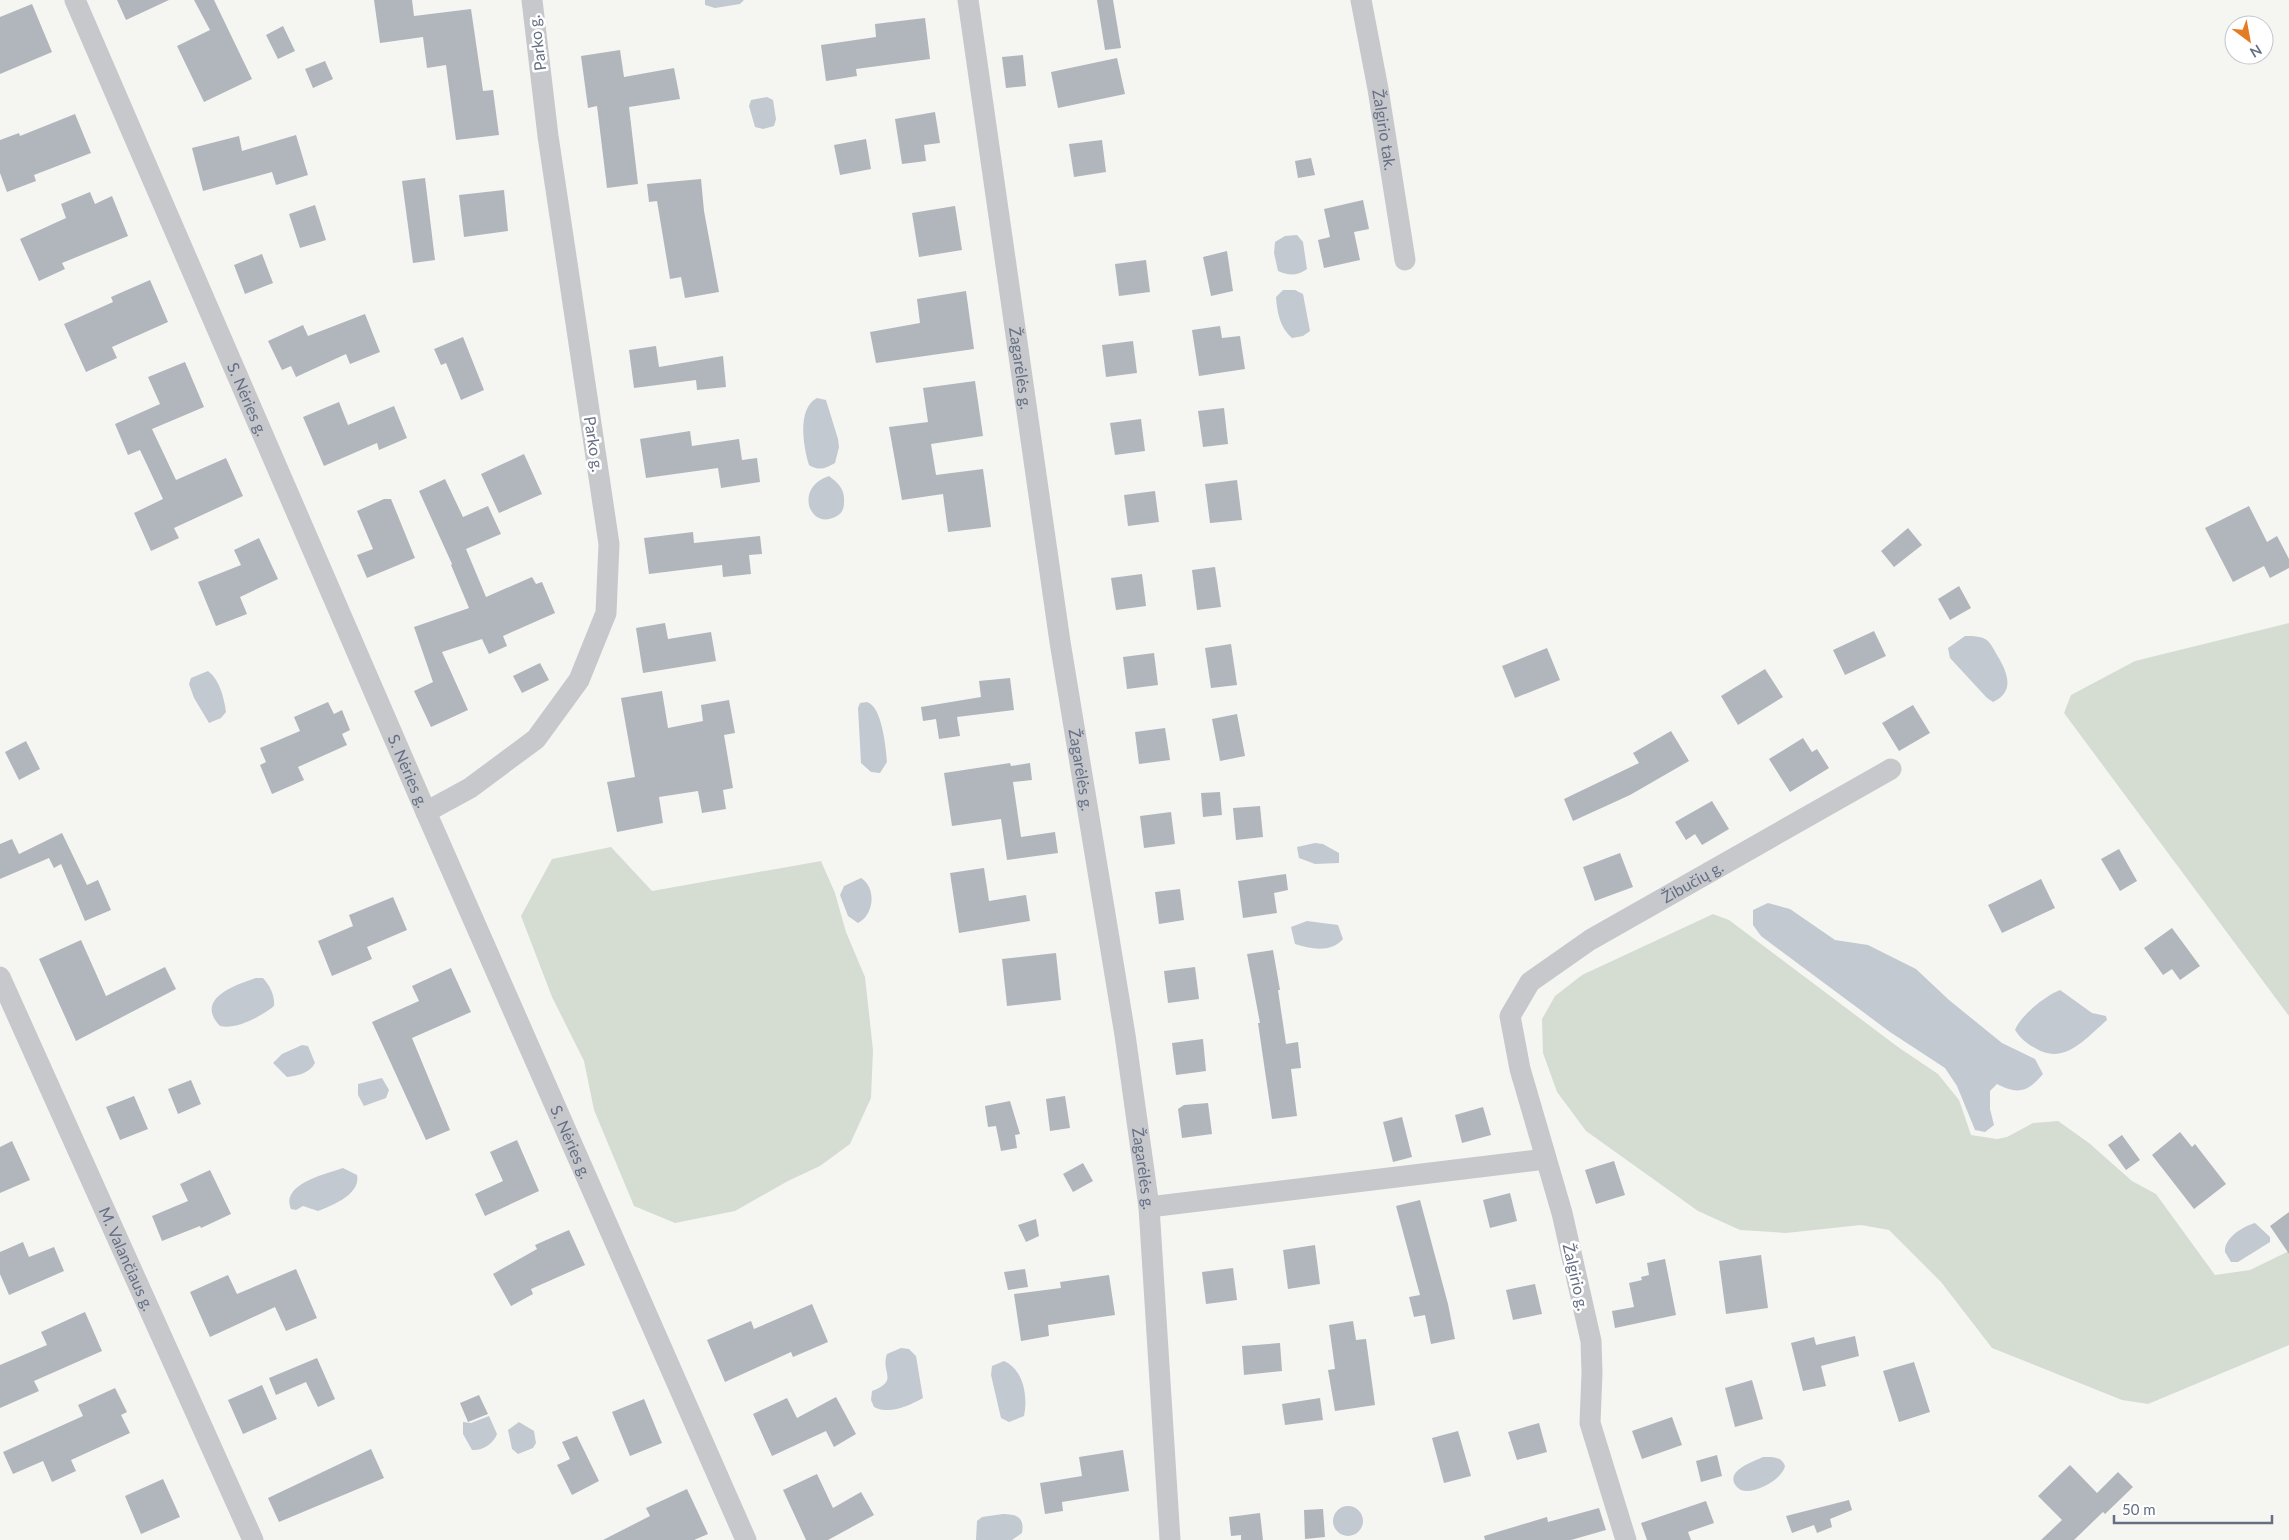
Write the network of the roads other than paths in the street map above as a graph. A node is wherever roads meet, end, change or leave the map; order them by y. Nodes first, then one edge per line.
1 (75, 0) edge
2 (532, 0) edge
3 (968, 0) edge
4 (1360, 0) edge
5 (1405, 260) dead end
6 (1891, 769) dead end
7 (426, 812) junction
8 (0, 977) edge
9 (1510, 1016) joint
10 (1546, 1159) junction
11 (1149, 1207) junction
12 (252, 1540) edge
13 (746, 1540) edge
14 (1170, 1540) edge
15 (1626, 1540) edge

1 - 7 street, S. Nėries g.
2 - 7 street, Parko g.
3 - 11 street, Žagarėlės g.
4 - 5 street, Žalgirio tak.
6 - 9 street, Žibučių g.
7 - 13 street, S. Nėries g.
8 - 12 street, M. Valančiaus g.
9 - 10 street, Žalgirio g.
10 - 11 street
10 - 15 street, Žalgirio g.
11 - 14 street, Žagarėlės g.

